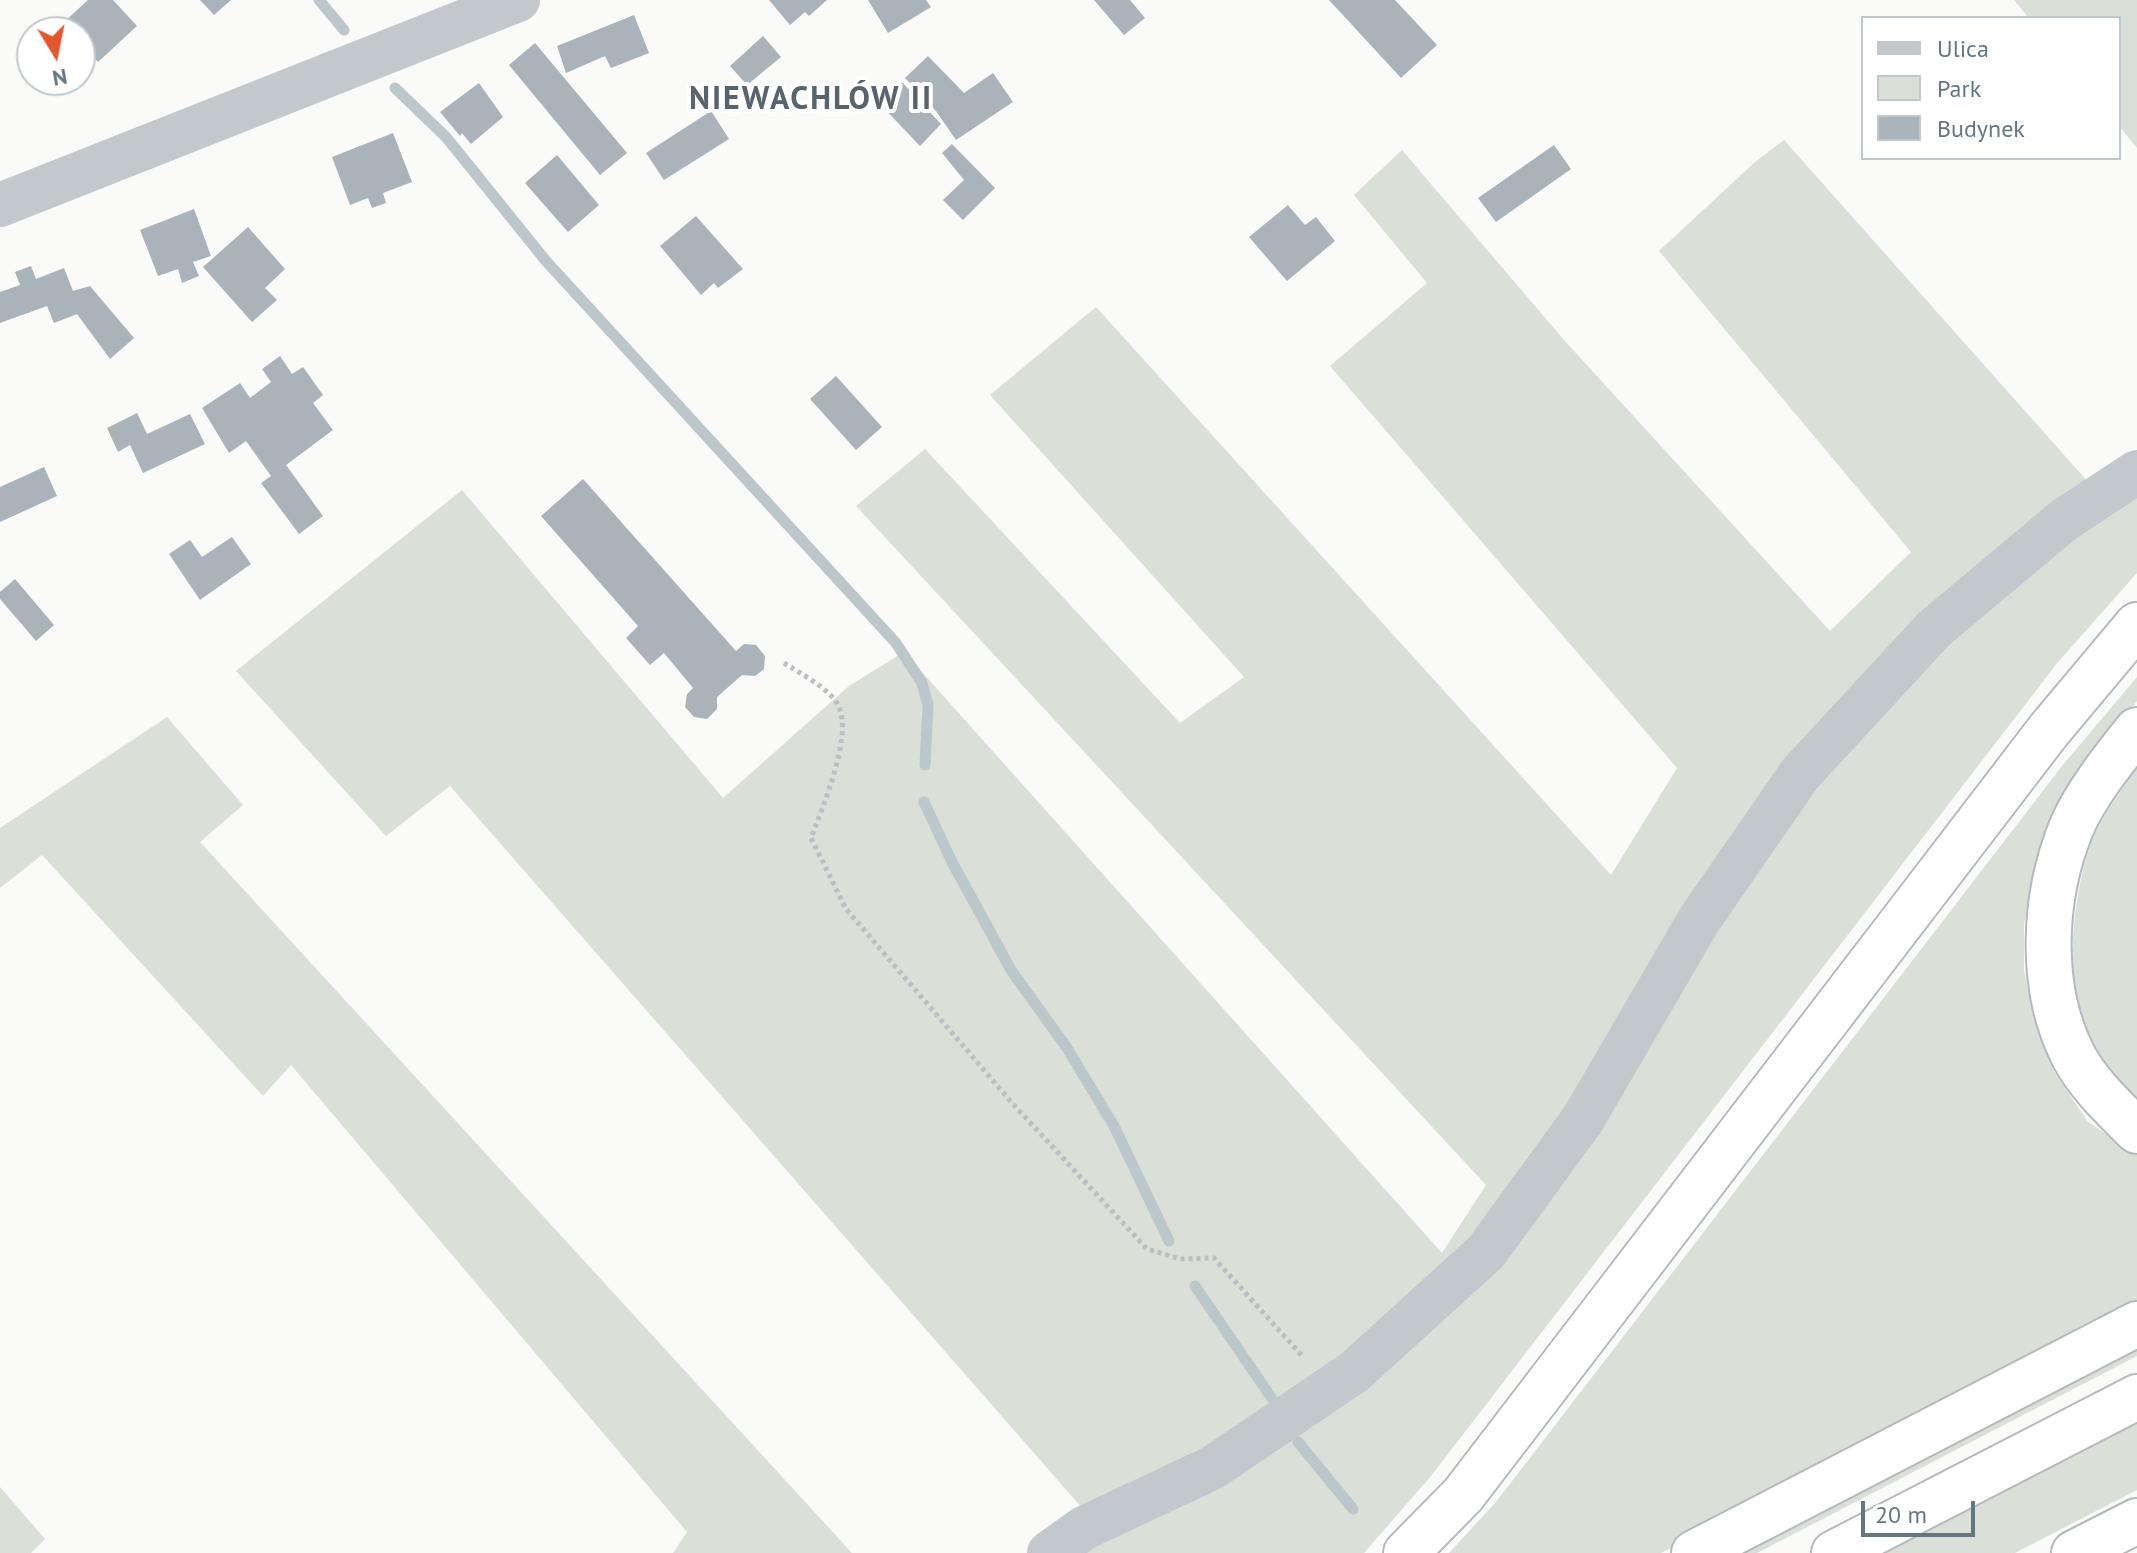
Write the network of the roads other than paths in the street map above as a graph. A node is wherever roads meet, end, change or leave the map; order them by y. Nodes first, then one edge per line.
1 (518, 0) edge
2 (0, 205) edge
3 (2137, 472) edge
4 (2137, 625) edge
5 (2137, 730) edge
6 (2137, 1131) edge
7 (2137, 1324) edge
8 (2137, 1397) edge
9 (2137, 1521) edge
10 (1049, 1553) edge
11 (1406, 1553) edge
12 (1694, 1553) edge
13 (1834, 1553) edge
14 (2074, 1553) edge

1 - 2 street
3 - 10 street
4 - 11 highway
5 - 6 highway
7 - 12 highway
8 - 13 highway
9 - 14 highway

